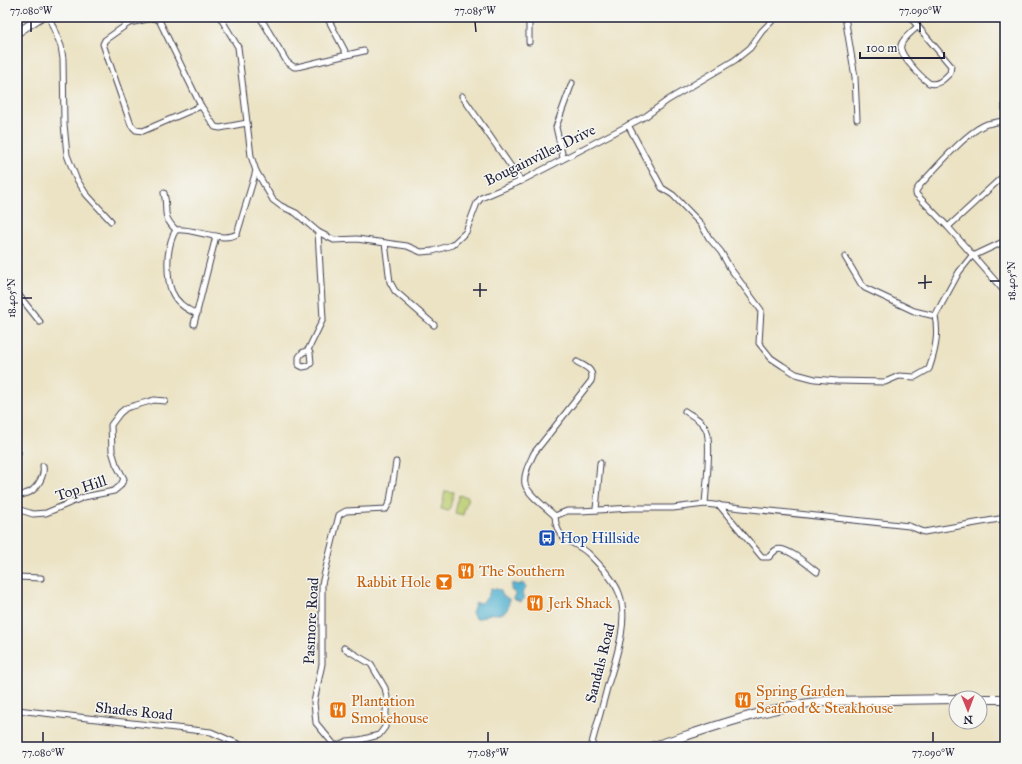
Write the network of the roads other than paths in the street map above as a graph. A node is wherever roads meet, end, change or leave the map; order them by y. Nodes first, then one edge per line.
1 (41, 17) edge
2 (48, 17) edge
3 (126, 17) edge
4 (220, 17) edge
5 (260, 17) edge
6 (327, 17) edge
7 (529, 17) edge
8 (776, 17) edge
9 (845, 17) edge
10 (910, 17) edge
11 (129, 23) junction
12 (918, 26) junction
13 (17, 33) edge
14 (529, 42) dead end
15 (364, 51) dead end
16 (347, 55) junction
17 (572, 83) dead end
18 (462, 96) dead end
19 (1005, 101) edge
20 (201, 106) junction
21 (1005, 109) edge
22 (857, 119) dead end
23 (1005, 120) edge
24 (247, 123) junction
25 (628, 125) junction
26 (563, 158) junction
27 (256, 171) junction
28 (1005, 176) edge
29 (521, 181) junction
30 (164, 193) dead end
31 (112, 221) dead end
32 (948, 227) junction
33 (176, 230) junction
34 (318, 232) junction
35 (216, 236) junction
36 (1005, 240) edge
37 (385, 243) junction
38 (845, 256) dead end
39 (974, 256) junction
40 (1004, 289) edge
41 (17, 293) edge
42 (197, 314) junction
43 (935, 316) junction
44 (40, 322) dead end
45 (194, 324) dead end
46 (434, 326) dead end
47 (308, 350) dead end
48 (577, 362) dead end
49 (165, 401) dead end
50 (685, 411) dead end
51 (396, 462) dead end
52 (600, 463) dead end
53 (43, 466) dead end
54 (17, 496) edge
55 (705, 504) junction
56 (719, 505) junction
57 (17, 510) edge
58 (596, 510) junction
59 (555, 516) junction
60 (1005, 518) edge
61 (817, 572) dead end
62 (17, 577) edge
63 (41, 578) dead end
64 (344, 648) dead end
65 (948, 699) edge
66 (988, 699) edge
67 (1005, 699) edge
68 (17, 710) edge
69 (360, 740) junction
70 (245, 747) edge
71 (336, 747) edge
72 (350, 747) edge
73 (590, 747) edge
74 (650, 747) edge

1 - 13 street
2 - 31 street
3 - 11 street
4 - 24 street, Bougainvillea Drive
5 - 16 street
6 - 16 street
7 - 14 street
8 - 25 street, Bougainvillea Drive
9 - 22 street
10 - 12 street
11 - 20 street
11 - 20 street
12 - 12 street
15 - 16 street
17 - 26 street
18 - 29 street
19 - 21 street
20 - 24 street
23 - 32 street
24 - 27 street, Bougainvillea Drive
25 - 26 street, Bougainvillea Drive
25 - 43 street
26 - 29 street, Bougainvillea Drive
27 - 34 street, Bougainvillea Drive
27 - 35 street
28 - 32 street
29 - 37 street, Bougainvillea Drive
30 - 33 street
32 - 39 street
33 - 35 street
33 - 42 street
34 - 37 street, Bougainvillea Drive
34 - 47 street
35 - 42 street
36 - 39 street
37 - 46 street
38 - 43 street
39 - 40 street
39 - 43 street
41 - 44 street
42 - 45 street
48 - 59 street
49 - 57 street, Top Hill
50 - 55 street
51 - 71 street, Pasmore Road
52 - 58 street
53 - 54 street
55 - 56 street
55 - 58 street
56 - 60 street
56 - 61 street
58 - 59 street
59 - 73 street, Sandals Road
62 - 63 street
64 - 69 street
65 - 74 main road
66 - 67 main road
68 - 70 street, Shades Road
69 - 71 street
69 - 72 street

